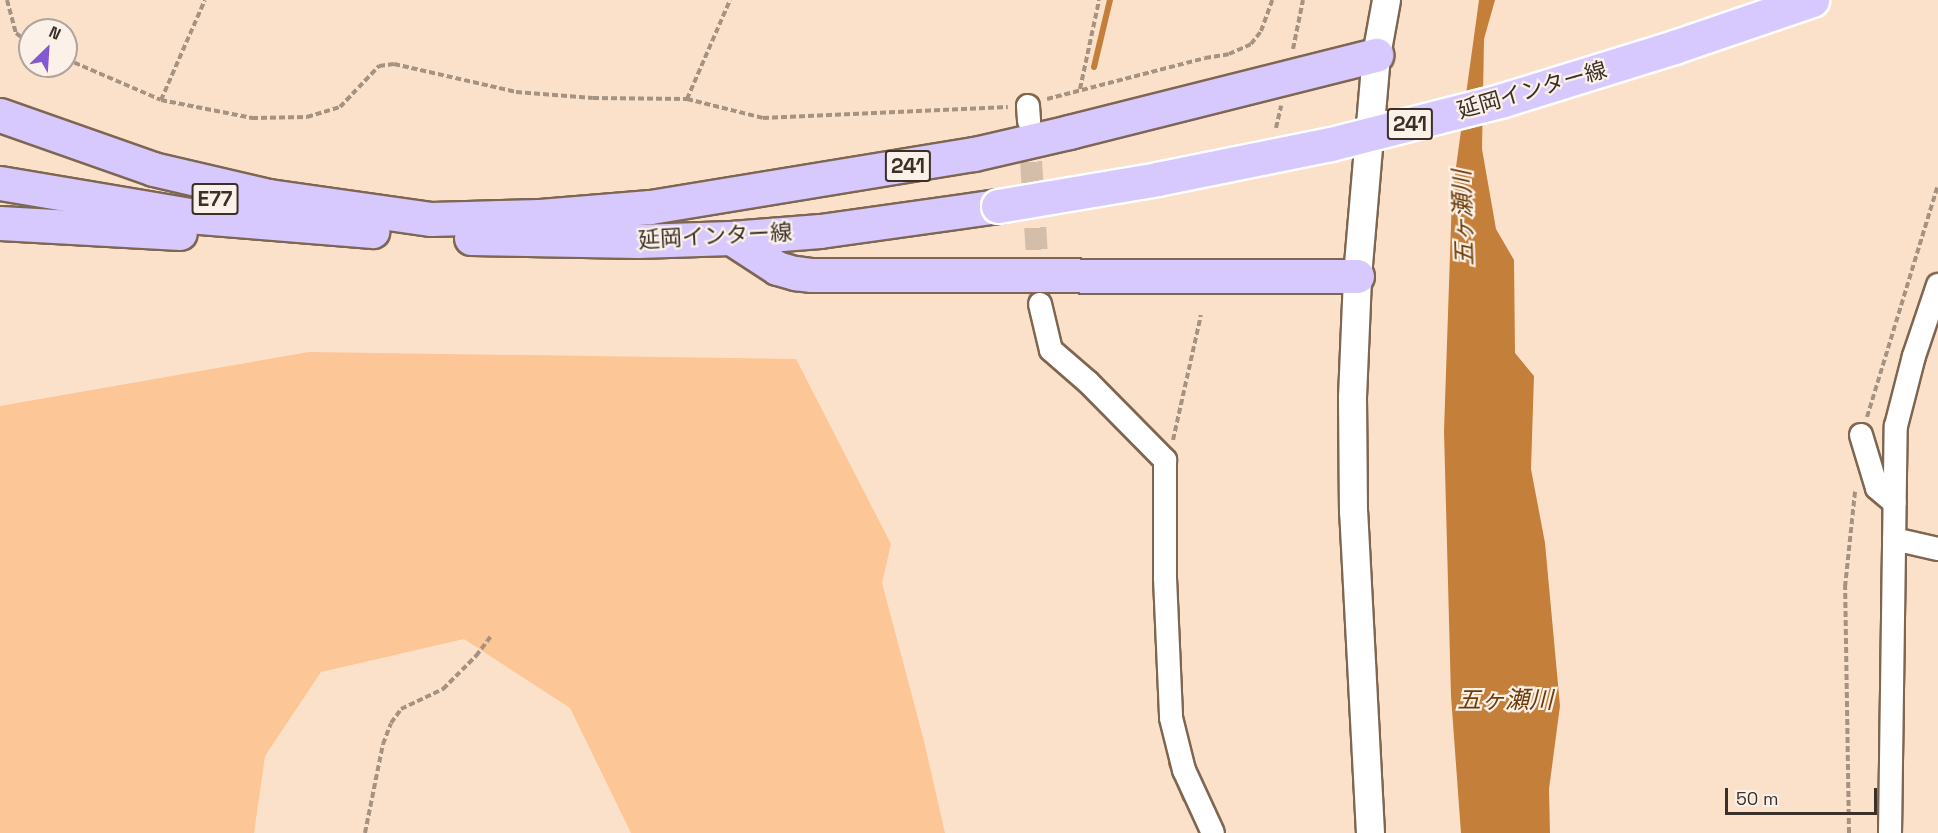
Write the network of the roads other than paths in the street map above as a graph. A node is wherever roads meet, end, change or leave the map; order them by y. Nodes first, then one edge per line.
1 (1386, 0) edge
2 (1812, 0) edge
3 (1376, 55) junction
4 (0, 115) edge
5 (0, 164) edge
6 (0, 183) edge
7 (998, 206) junction
8 (0, 223) edge
9 (431, 227) junction
10 (730, 238) junction
11 (1357, 276) junction
12 (1938, 285) edge
13 (1040, 304) tunnel mouth
14 (1861, 435) dead end
15 (1895, 503) junction
16 (1894, 539) junction
17 (1938, 549) edge
18 (1214, 833) edge
19 (1370, 833) edge
20 (1890, 833) edge

1 - 3 street
2 - 7 highway, 延岡インター線 / 241, bridge
3 - 9 highway, 241
3 - 11 street
4 - 9 highway
5 - 9 highway, E77
6 - 9 highway, E77
7 - 9 highway, 延岡インター線 / 241
7 - 10 highway, 延岡インター線 / 241
8 - 9 highway
9 - 10 highway, 延岡インター線 / 241
10 - 11 highway
11 - 19 street
12 - 15 street
13 - 18 street
14 - 15 street
15 - 16 street
16 - 17 street
16 - 20 street

